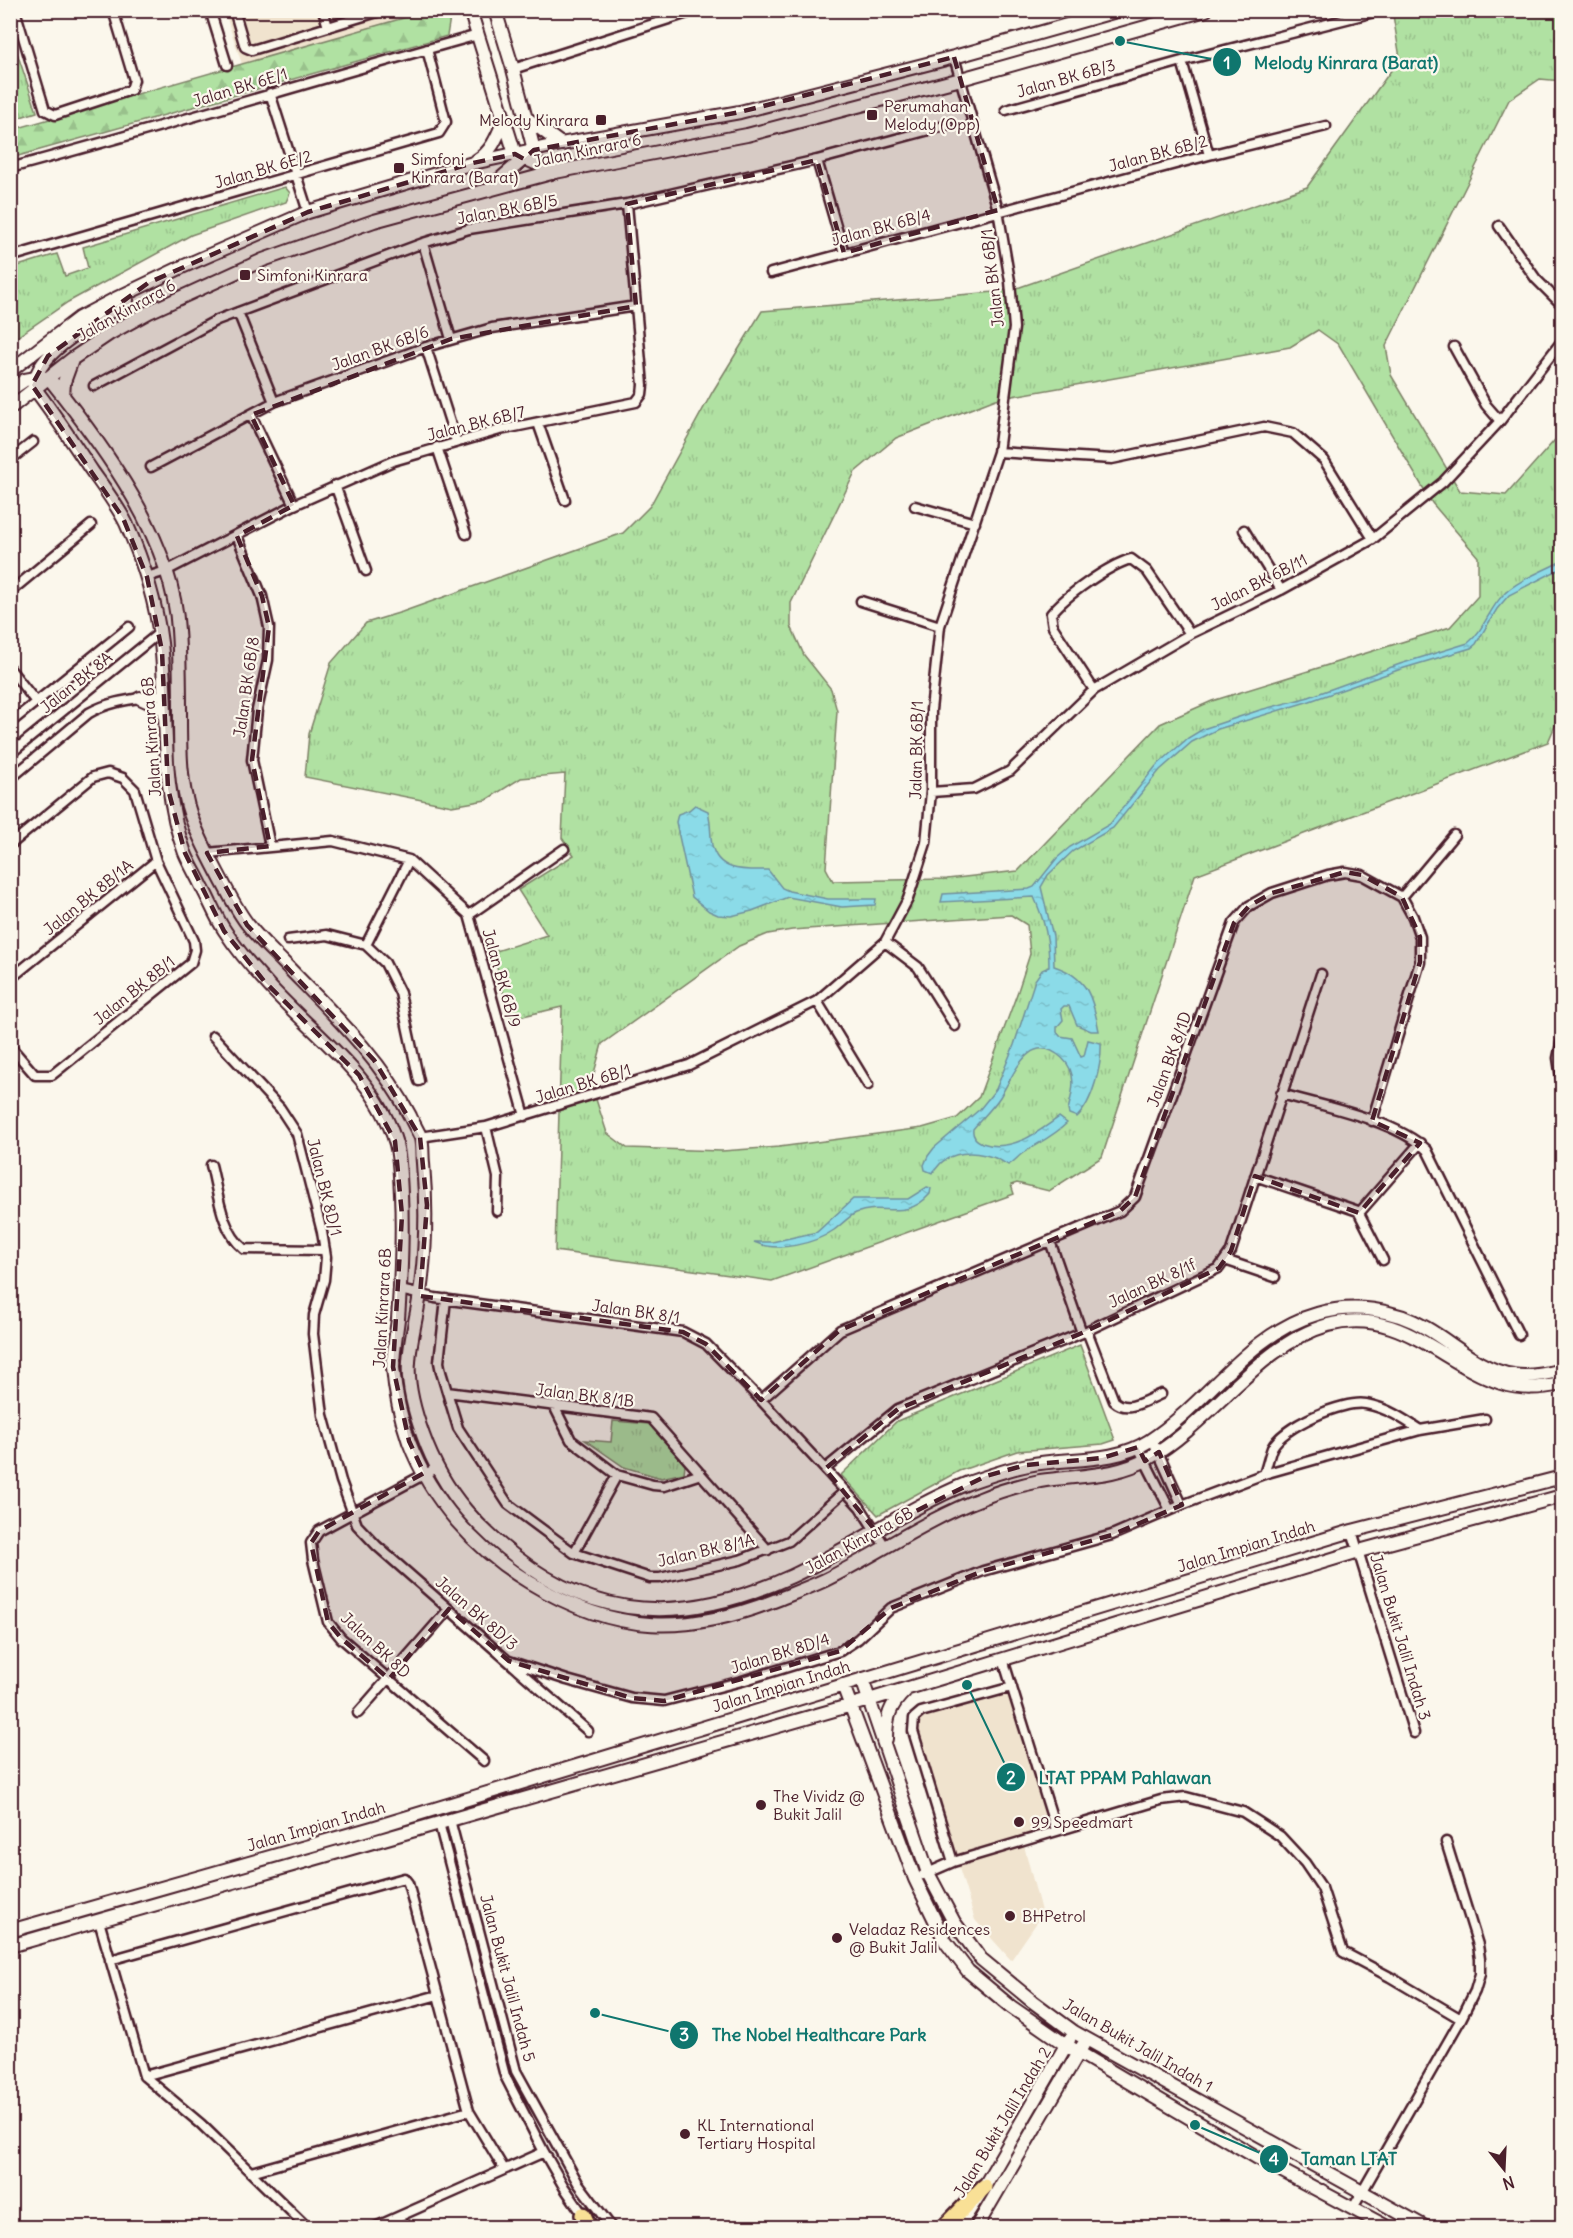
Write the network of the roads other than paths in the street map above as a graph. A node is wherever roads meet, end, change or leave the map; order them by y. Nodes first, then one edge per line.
1 (15, 10) edge
2 (113, 10) edge
3 (210, 10) edge
4 (234, 10) edge
5 (322, 10) edge
6 (384, 10) edge
7 (470, 10) edge
8 (495, 10) edge
9 (697, 10) edge
10 (1120, 10) edge
11 (1378, 11) edge
12 (1198, 12) edge
13 (328, 27) junction
14 (478, 35) junction
15 (427, 49) junction
16 (954, 57) junction
17 (1182, 61) junction
18 (227, 65) dead end
19 (513, 69) junction
20 (961, 79) junction
21 (270, 93) junction
22 (1006, 110) dead end
23 (525, 117) junction
24 (505, 118) junction
25 (948, 125) dead end
26 (1326, 126) dead end
27 (561, 144) junction
28 (534, 150) junction
29 (1209, 155) junction
30 (520, 157) junction
31 (817, 160) junction
32 (473, 163) junction
33 (10, 168) edge
34 (555, 172) junction
35 (297, 175) junction
36 (484, 192) junction
37 (627, 204) junction
38 (998, 210) junction
39 (309, 212) junction
40 (1500, 226) dead end
41 (423, 243) junction
42 (844, 253) junction
43 (10, 257) edge
44 (771, 273) dead end
45 (148, 283) junction
46 (1563, 305) edge
47 (636, 306) junction
48 (238, 312) junction
49 (451, 339) junction
50 (1563, 341) edge
51 (426, 347) junction
52 (1454, 347) dead end
53 (72, 359) junction
54 (10, 371) edge
55 (40, 381) junction
56 (94, 386) dead end
57 (10, 390) edge
58 (63, 396) junction
59 (274, 402) junction
60 (12, 406) edge
61 (50, 409) junction
62 (251, 415) junction
63 (1500, 421) junction
64 (538, 423) junction
65 (456, 441) junction
66 (33, 442) dead end
67 (437, 447) junction
68 (998, 452) junction
69 (10, 460) edge
70 (151, 467) dead end
71 (335, 485) junction
72 (565, 500) dead end
73 (294, 505) junction
74 (915, 506) dead end
75 (975, 523) junction
76 (91, 525) dead end
77 (1244, 530) dead end
78 (466, 534) dead end
79 (237, 536) junction
80 (1373, 538) junction
81 (166, 571) junction
82 (366, 571) dead end
83 (147, 578) junction
84 (1281, 590) junction
85 (10, 592) edge
86 (861, 601) dead end
87 (940, 626) junction
88 (129, 627) dead end
89 (159, 633) junction
90 (1190, 634) junction
91 (10, 669) edge
92 (180, 679) junction
93 (1094, 690) junction
94 (163, 694) junction
95 (140, 698) junction
96 (36, 702) junction
97 (164, 709) junction
98 (10, 723) edge
99 (10, 754) edge
100 (10, 779) edge
101 (931, 792) junction
102 (1454, 835) dead end
103 (10, 846) edge
104 (270, 846) junction
105 (564, 849) dead end
106 (207, 853) junction
107 (410, 860) junction
108 (156, 861) junction
109 (1402, 897) junction
110 (469, 915) junction
111 (288, 940) dead end
112 (885, 942) junction
113 (366, 945) junction
114 (1321, 974) dead end
115 (10, 978) edge
116 (817, 1001) junction
117 (955, 1026) dead end
118 (213, 1036) dead end
119 (1563, 1039) edge
120 (10, 1046) edge
121 (419, 1081) dead end
122 (1563, 1084) edge
123 (868, 1085) dead end
124 (1281, 1094) junction
125 (525, 1116) junction
126 (1372, 1120) junction
127 (486, 1127) junction
128 (420, 1137) junction
129 (1420, 1143) junction
130 (211, 1165) dead end
131 (1255, 1176) junction
132 (497, 1211) dead end
133 (1359, 1213) junction
134 (1050, 1241) junction
135 (325, 1250) junction
136 (1225, 1260) junction
137 (1383, 1260) dead end
138 (1275, 1277) dead end
139 (400, 1290) junction
140 (420, 1296) junction
141 (446, 1299) junction
142 (1085, 1332) junction
143 (1519, 1335) dead end
144 (1563, 1370) edge
145 (1563, 1384) edge
146 (447, 1392) junction
147 (1161, 1394) dead end
148 (761, 1400) junction
149 (554, 1406) junction
150 (1485, 1419) dead end
151 (1420, 1430) junction
152 (1152, 1439) junction
153 (1138, 1447) junction
154 (1159, 1452) junction
155 (1145, 1461) junction
156 (438, 1467) junction
157 (825, 1469) junction
158 (424, 1473) junction
159 (700, 1474) junction
160 (1264, 1474) junction
161 (617, 1475) junction
162 (1563, 1477) edge
163 (845, 1491) junction
164 (1563, 1496) edge
165 (1182, 1505) junction
166 (1170, 1510) junction
167 (353, 1514) junction
168 (876, 1531) junction
169 (1352, 1531) junction
170 (885, 1546) junction
171 (768, 1550) junction
172 (1359, 1551) junction
173 (574, 1553) junction
174 (449, 1609) junction
175 (1003, 1659) junction
176 (509, 1661) junction
177 (389, 1679) junction
178 (862, 1679) junction
179 (843, 1685) junction
180 (1012, 1687) junction
181 (908, 1688) junction
182 (869, 1700) junction
183 (850, 1706) junction
184 (358, 1713) dead end
185 (588, 1731) dead end
186 (1413, 1733) dead end
187 (885, 1751) junction
188 (484, 1761) dead end
189 (445, 1822) junction
190 (1056, 1830) junction
191 (1446, 1842) dead end
192 (953, 1862) junction
193 (928, 1873) junction
194 (915, 1879) junction
195 (99, 1921) junction
196 (10, 1931) edge
197 (10, 1946) edge
198 (110, 1960) junction
199 (438, 1995) junction
200 (1461, 2019) junction
201 (1074, 2032) junction
202 (1087, 2039) junction
203 (1066, 2045) junction
204 (1079, 2052) junction
205 (144, 2076) junction
206 (469, 2111) junction
207 (1268, 2141) junction
208 (544, 2152) junction
209 (1258, 2158) junction
210 (504, 2169) junction
211 (251, 2172) junction
212 (984, 2187) junction
213 (1363, 2191) junction
214 (1353, 2208) junction
215 (586, 2221) edge
216 (308, 2228) edge
217 (373, 2228) edge
218 (594, 2228) edge
219 (612, 2228) edge
220 (944, 2228) edge
221 (958, 2228) edge
222 (976, 2228) edge
223 (1389, 2228) edge
224 (1427, 2228) edge

1 - 2 street
3 - 18 street
4 - 13 street
5 - 13 street
6 - 13 street
7 - 14 street
8 - 19 street
9 - 19 street
10 - 16 street, Jalan Kinrara 6
11 - 17 street, Jalan BK 6B/3
12 - 20 street, Jalan Kinrara 6
14 - 15 street, Jalan BK 6E/1
14 - 24 street
15 - 21 street, Jalan BK 6E/1
15 - 35 street, Jalan BK 6E/2
16 - 20 street, Jalan BK 6B/1
16 - 27 street, Jalan Kinrara 6
17 - 22 street, Jalan BK 6B/3
17 - 29 street
19 - 23 street
20 - 34 street, Jalan Kinrara 6
20 - 38 street, Jalan BK 6B/1
21 - 33 street, Jalan BK 6E/1
21 - 35 street
23 - 27 street
23 - 28 street
24 - 30 street
24 - 32 street
25 - 31 street, Jalan BK 6B/5
26 - 29 street, Jalan BK 6B/2
27 - 28 street, Jalan Kinrara 6
28 - 30 street
29 - 38 street, Jalan BK 6B/2
30 - 32 street, Jalan Kinrara 6
30 - 34 street
30 - 36 street
31 - 37 street, Jalan BK 6B/5
31 - 42 street
32 - 39 street, Jalan Kinrara 6
34 - 36 street, Jalan Kinrara 6
35 - 39 street
35 - 43 street, Jalan BK 6E/2
36 - 53 street, Jalan Kinrara 6
37 - 41 street, Jalan BK 6B/5
37 - 47 street, Jalan BK 6B/7
38 - 42 street, Jalan BK 6B/4
38 - 68 street, Jalan BK 6B/1
39 - 45 street, Jalan Kinrara 6
40 - 46 street
41 - 48 street, Jalan BK 6B/5
41 - 49 street
42 - 44 street, Jalan BK 6B/4
45 - 54 street, Jalan Kinrara 6
45 - 55 street
47 - 49 street, Jalan BK 6B/6
47 - 64 street, Jalan BK 6B/7
48 - 56 street, Jalan BK 6B/5
48 - 59 street
49 - 51 street, Jalan BK 6B/6
50 - 63 street, Jalan BK 6B/11
51 - 59 street, Jalan BK 6B/6
51 - 65 street
52 - 63 street
53 - 55 street, Jalan Kinrara 6
53 - 58 street
55 - 57 street
55 - 58 street, Jalan Kinrara 6B
55 - 60 street, Jalan Kinrara 6
55 - 61 street, Jalan Kinrara 6B
58 - 81 street, Jalan Kinrara 6B
59 - 62 street, Jalan BK 6B/6
60 - 61 street
61 - 83 street, Jalan Kinrara 6B
62 - 70 street, Jalan BK 6B/6
62 - 73 street
63 - 80 street, Jalan BK 6B/11
64 - 65 street, Jalan BK 6B/7
64 - 72 street
65 - 67 street, Jalan BK 6B/7
66 - 69 street
67 - 71 street, Jalan BK 6B/7
67 - 78 street
68 - 75 street, Jalan BK 6B/1
68 - 80 street
71 - 73 street, Jalan BK 6B/7
71 - 82 street
73 - 79 street, Jalan BK 6B/7
74 - 75 street
75 - 87 street, Jalan BK 6B/1
76 - 85 street
77 - 84 street
79 - 81 street, Jalan BK 6B/7
79 - 104 street, Jalan BK 6B/8
80 - 84 street, Jalan BK 6B/11
81 - 83 street, Jalan BK 6B/7
81 - 92 street, Jalan Kinrara 6B
83 - 89 street, Jalan Kinrara 6B
84 - 90 street, Jalan BK 6B/11
86 - 87 street
87 - 101 street, Jalan BK 6B/1
88 - 96 street
89 - 94 street, Jalan Kinrara 6B
89 - 99 street, Jalan BK 8A
90 - 93 street, Jalan BK 6B/11
90 - 93 street
91 - 96 street
92 - 94 street
92 - 106 street, Jalan Kinrara 6B
93 - 101 street, Jalan BK 6B/11
94 - 95 street, Jalan BK 8A
94 - 97 street, Jalan Kinrara 6B
95 - 97 street
95 - 100 street, Jalan BK 8A
96 - 98 street
97 - 139 street, Jalan Kinrara 6B
101 - 112 street, Jalan BK 6B/1
102 - 109 street
103 - 108 street, Jalan BK 8B/1
104 - 106 street, Jalan BK 6B/9
104 - 107 street, Jalan BK 6B/9
105 - 110 street
106 - 128 street, Jalan Kinrara 6B
107 - 110 street, Jalan BK 6B/9
107 - 113 street
108 - 115 street, Jalan BK 8B/1A
108 - 120 street, Jalan BK 8B/1
109 - 126 street
109 - 134 street, Jalan BK 8/1D
110 - 125 street, Jalan BK 6B/9
111 - 113 street
112 - 116 street, Jalan BK 6B/1
112 - 117 street
113 - 121 street
114 - 124 street
116 - 123 street
116 - 125 street, Jalan BK 6B/1
118 - 135 street, Jalan BK 8D/1
119 - 122 street
124 - 126 street
124 - 131 street
125 - 127 street, Jalan BK 6B/1
126 - 129 street
127 - 128 street, Jalan BK 6B/1
127 - 132 street
128 - 140 street, Jalan Kinrara 6B
129 - 133 street
129 - 143 street
130 - 135 street
131 - 133 street
131 - 136 street
133 - 137 street
134 - 142 street
134 - 148 street, Jalan BK 8/1D
135 - 167 street, Jalan BK 8D/1
136 - 138 street
136 - 142 street, Jalan BK 8/1f
139 - 140 street, Jalan BK 8/1
139 - 158 street, Jalan Kinrara 6B
140 - 141 street, Jalan BK 8/1
140 - 156 street, Jalan Kinrara 6B
141 - 146 street, Jalan BK 8/1A
141 - 148 street, Jalan BK 8/1
142 - 147 street
142 - 157 street, Jalan BK 8/1f
144 - 152 street, Jalan Kinrara 6B
145 - 154 street, Jalan Kinrara 6B
146 - 149 street, Jalan BK 8/1B
146 - 173 street, Jalan BK 8/1A
148 - 157 street, Jalan BK 8/1
149 - 159 street, Jalan BK 8/1B
149 - 161 street
150 - 151 street, Jalan BK 8D/4
151 - 160 street, Jalan BK 8D/4
151 - 160 street
152 - 153 street, Jalan Kinrara 6B
152 - 154 street
153 - 155 street
153 - 168 street, Jalan Kinrara 6B
154 - 155 street, Jalan Kinrara 6B
154 - 165 street
155 - 166 street
155 - 170 street, Jalan Kinrara 6B
156 - 158 street
156 - 168 street, Jalan Kinrara 6B
157 - 163 street, Jalan BK 8/1
158 - 167 street, Jalan BK 8D
158 - 170 street, Jalan Kinrara 6B
159 - 161 street
159 - 171 street, Jalan BK 8/1B
160 - 165 street, Jalan BK 8D/4
161 - 173 street
162 - 169 street, Jalan Impian Indah
163 - 168 street, Jalan BK 8/1
163 - 171 street, Jalan BK 8/1A
164 - 172 street, Jalan Impian Indah
165 - 166 street, Jalan BK 8D/4
166 - 176 street, Jalan BK 8D/4
167 - 174 street, Jalan BK 8D/3
167 - 177 street, Jalan BK 8D
168 - 170 street, Jalan BK 8/1
169 - 172 street, Jalan Bukit Jalil Indah 3
169 - 178 street, Jalan Impian Indah
171 - 173 street, Jalan BK 8/1A
172 - 175 street, Jalan Impian Indah
172 - 186 street, Jalan Bukit Jalil Indah 3
174 - 176 street, Jalan BK 8D/3
174 - 177 street
175 - 180 street
175 - 181 street, Jalan Impian Indah
176 - 185 street, Jalan BK 8D/3
177 - 184 street
177 - 188 street, Jalan BK 8D
178 - 179 street, Jalan Impian Indah
178 - 182 street, Jalan Bukit Jalil Indah 1
179 - 183 street, Jalan Bukit Jalil Indah 1
179 - 196 street, Jalan Impian Indah
180 - 190 street
180 - 192 street
181 - 182 street, Jalan Impian Indah
181 - 187 street
182 - 183 street, Jalan Impian Indah
182 - 187 street, Jalan Bukit Jalil Indah 1
183 - 189 street, Jalan Impian Indah
183 - 194 street, Jalan Bukit Jalil Indah 1
187 - 193 street, Jalan Bukit Jalil Indah 1
189 - 195 street, Jalan Impian Indah
189 - 208 street, Jalan Bukit Jalil Indah 5
189 - 219 street, Jalan Bukit Jalil Indah 5
190 - 192 street
190 - 200 street
191 - 200 street
192 - 193 street
193 - 194 street
193 - 201 street, Jalan Bukit Jalil Indah 1
194 - 203 street, Jalan Bukit Jalil Indah 1
195 - 197 street, Jalan Impian Indah
195 - 198 street
198 - 199 street
198 - 205 street
199 - 205 street
199 - 206 street
200 - 213 street
201 - 202 street, Jalan Bukit Jalil Indah 1
201 - 203 street, Jalan Bukit Jalil Indah 2
202 - 204 street, Jalan Bukit Jalil Indah 2
202 - 207 street, Jalan Bukit Jalil Indah 1
203 - 204 street, Jalan Bukit Jalil Indah 1
203 - 212 street, Jalan Bukit Jalil Indah 2
204 - 209 street, Jalan Bukit Jalil Indah 1
204 - 222 street, Jalan Bukit Jalil Indah 2
205 - 211 street
206 - 210 street
206 - 211 street
207 - 209 street
207 - 213 street, Jalan Bukit Jalil Indah 1
208 - 210 street
208 - 215 street, Jalan Bukit Jalil Indah 5
209 - 214 street, Jalan Bukit Jalil Indah 1
210 - 217 street
211 - 216 street
212 - 220 highway
212 - 221 street, Jalan Bukit Jalil Indah 2
213 - 214 street
213 - 224 street, Jalan Bukit Jalil Indah 1
214 - 223 street, Jalan Bukit Jalil Indah 1
215 - 218 street, Jalan Bukit Jalil Indah 5

